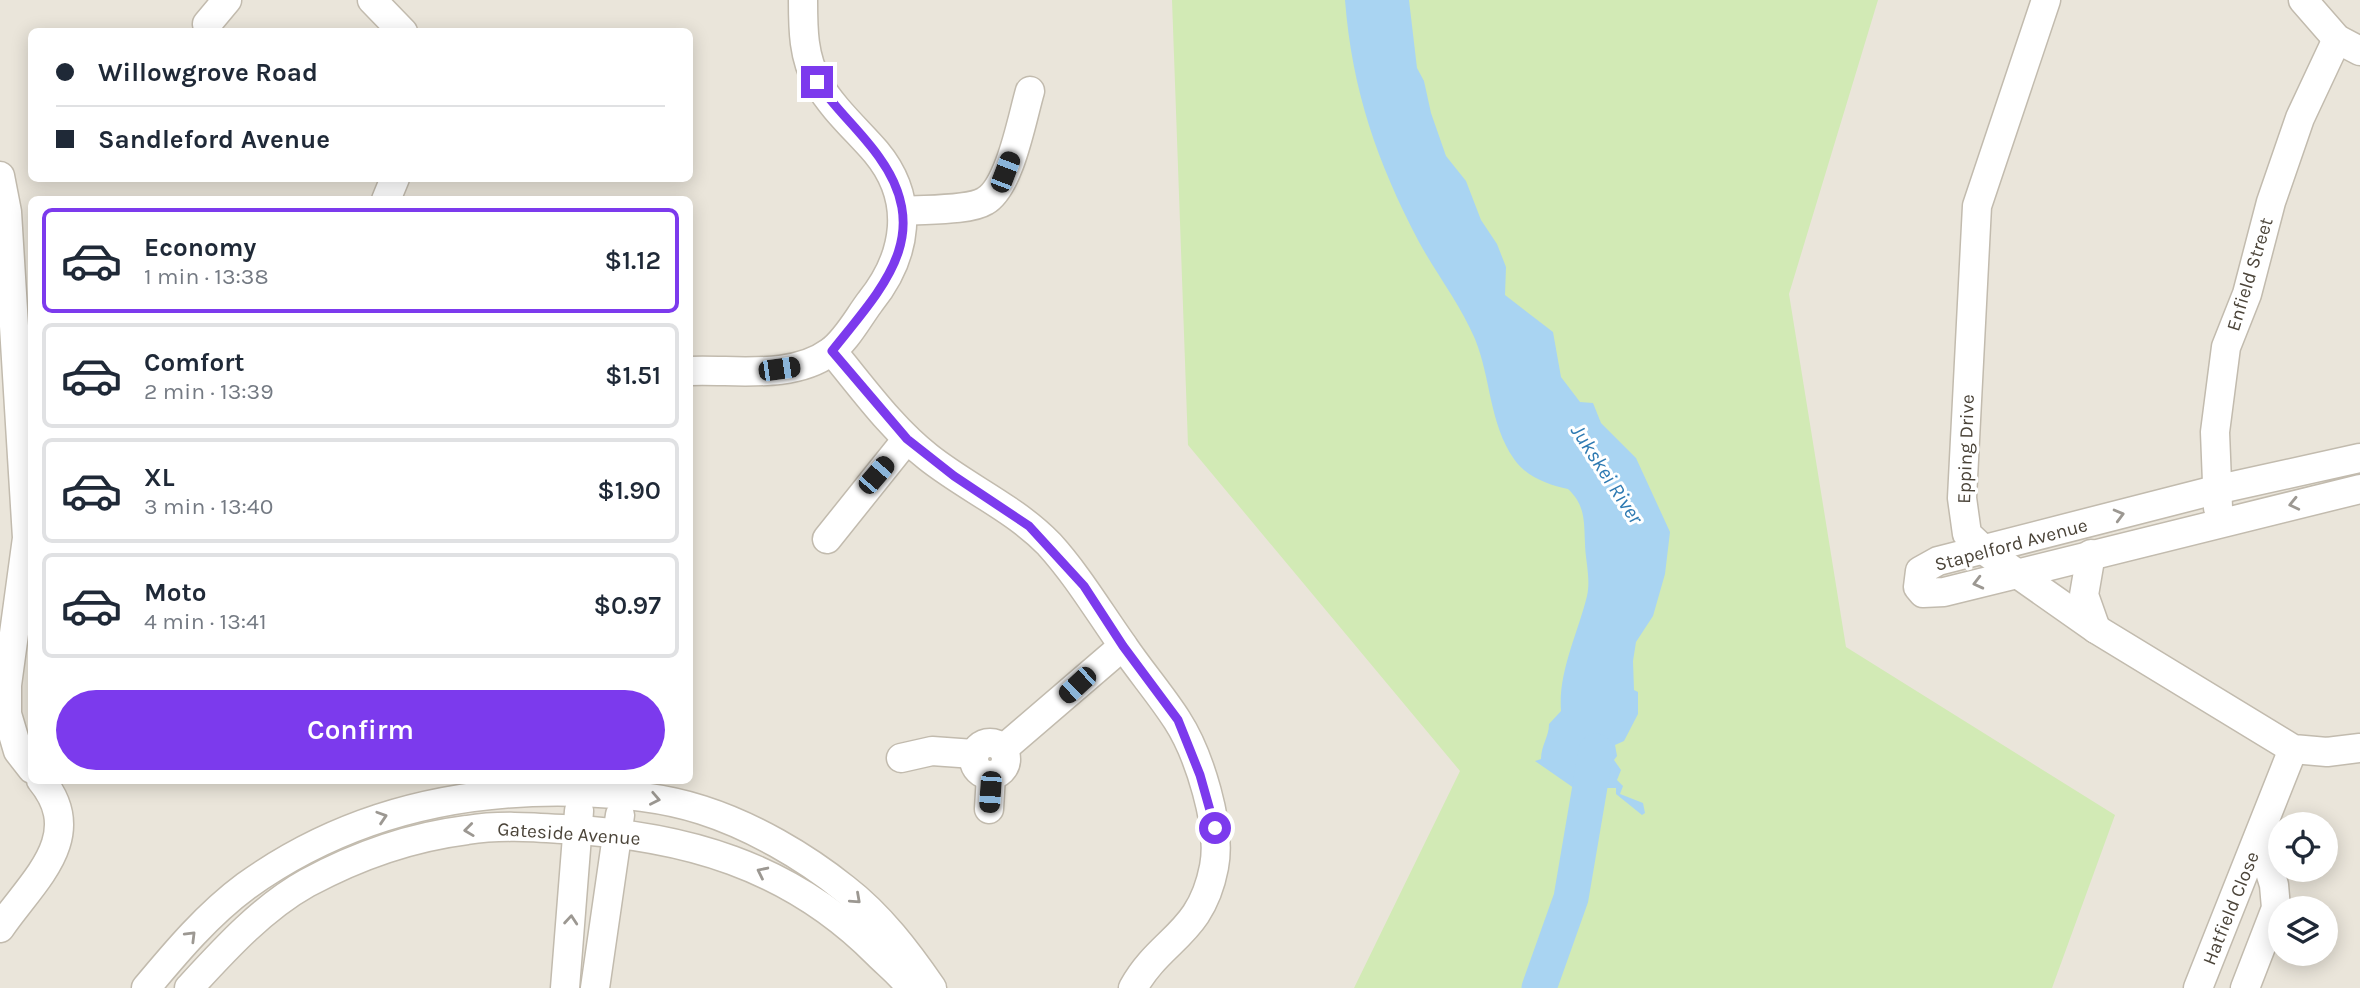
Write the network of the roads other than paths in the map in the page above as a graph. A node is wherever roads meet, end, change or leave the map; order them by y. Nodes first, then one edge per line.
1 (227, 0) edge
2 (372, 0) edge
3 (803, 0) edge
4 (2046, 0) edge
5 (2303, 0) edge
6 (207, 24) dead end
7 (399, 28) edge
8 (2349, 45) edge
9 (1030, 91) dead end
10 (0, 176) edge
11 (904, 211) junction
12 (832, 351) junction
13 (23, 367) edge
14 (693, 371) edge
15 (907, 439) junction
16 (2360, 458) edge
17 (2360, 489) edge
18 (2216, 490) junction
19 (2220, 521) junction
20 (827, 539) dead end
21 (1985, 551) junction
22 (2091, 554) junction
23 (2015, 574) junction
24 (2096, 629) junction
25 (1123, 646) junction
26 (2360, 748) edge
27 (2293, 749) junction
28 (901, 758) dead end
29 (28, 764) edge
30 (983, 764) junction
31 (45, 784) edge
32 (582, 786) edge
33 (622, 787) edge
34 (989, 809) dead end
35 (577, 830) junction
36 (618, 834) junction
37 (2259, 836) junction
38 (574, 884) junction
39 (607, 887) junction
40 (0, 928) edge
41 (146, 988) edge
42 (189, 988) edge
43 (565, 988) edge
44 (595, 988) edge
45 (911, 988) edge
46 (932, 988) edge
47 (1133, 988) edge
48 (2198, 988) edge
49 (2245, 988) edge

1 - 6 street
2 - 7 street
3 - 11 street
4 - 21 street, Epping Drive
5 - 8 street
8 - 18 street, Enfield Street
9 - 11 street
10 - 13 street
11 - 12 street
12 - 14 street
12 - 15 street
13 - 29 street
15 - 20 street
15 - 25 street
16 - 18 street, Stapelford Avenue
17 -> 19 street, Stapelford Avenue
18 - 19 street, Enfield Street
21 -> 18 street, Stapelford Avenue
19 - 22 street, Stapelford Avenue
21 - 23 street, Epping Drive
23 -> 21 street, Stapelford Avenue
22 - 23 street, Stapelford Avenue
22 - 24 street
23 - 24 street, Epping Drive
24 - 27 street, Epping Drive
25 - 30 street
25 - 47 street
26 - 27 street, Epping Drive
27 - 37 street, Hatfield Close
28 - 30 street
30 - 34 street
31 - 40 street
32 - 33 street, Gateside Avenue
32 - 35 street
41 -> 32 street, Gateside Avenue
33 - 36 street
33 -> 46 street, Gateside Avenue
35 - 36 street, Gateside Avenue
35 - 38 street
35 -> 42 street, Gateside Avenue
36 - 39 street
45 -> 36 street, Gateside Avenue
37 - 48 street, Hatfield Close
37 - 49 street
38 - 39 street
43 -> 38 street
39 - 44 street

